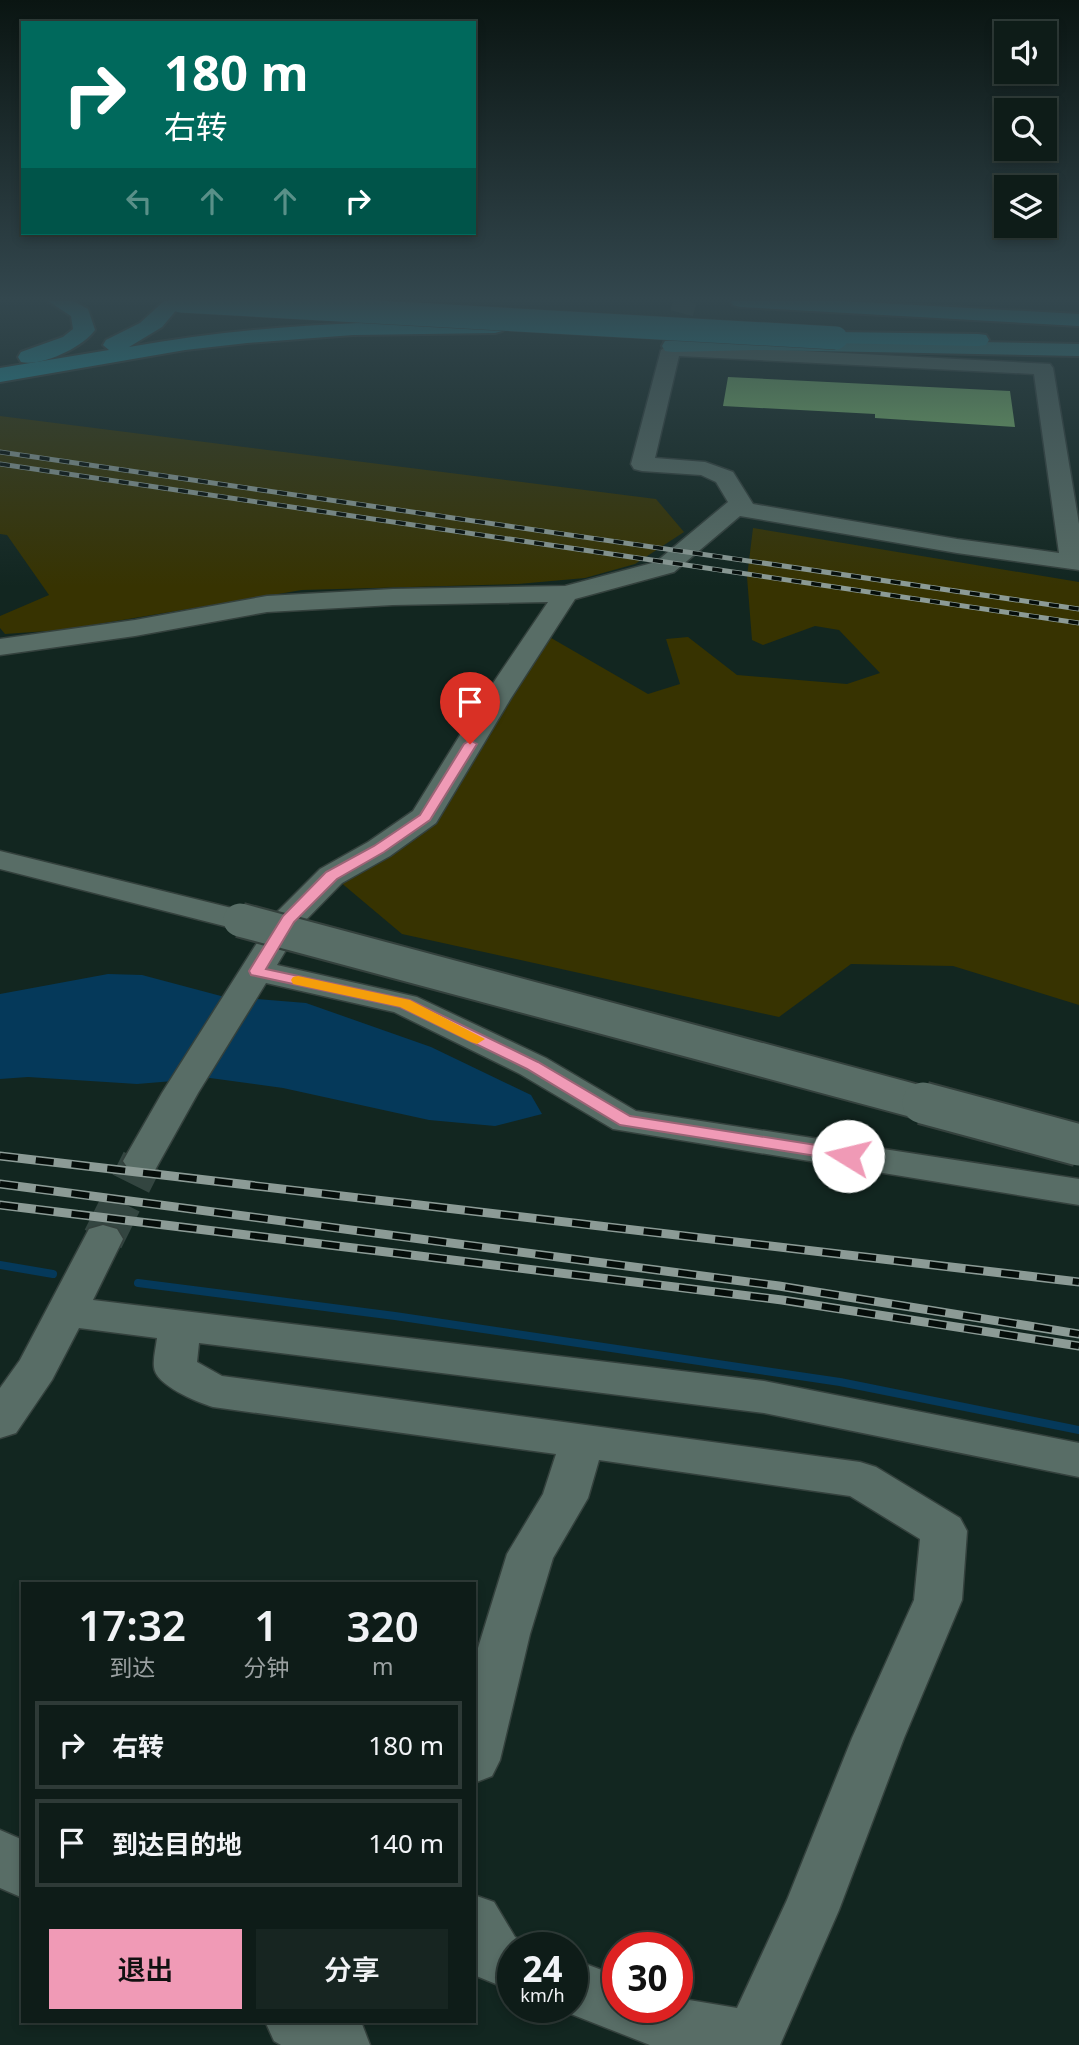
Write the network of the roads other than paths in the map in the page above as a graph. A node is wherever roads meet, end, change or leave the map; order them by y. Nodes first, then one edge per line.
1 (657, 396) edge
2 (1048, 396) edge
3 (734, 508) junction
4 (1076, 562) edge
5 (566, 594) junction
6 (0, 647) edge
7 (0, 860) edge
8 (250, 980) junction
9 (1079, 1145) edge
10 (142, 1161) tunnel mouth
11 (1079, 1192) edge
12 (103, 1239) tunnel mouth
13 (67, 1312) junction
14 (180, 1325) junction
15 (0, 1421) edge
16 (583, 1441) junction
17 (1079, 1460) edge
18 (476, 1752) edge
19 (0, 1855) edge
20 (21, 1871) edge
21 (476, 1924) edge
22 (497, 1958) edge
23 (298, 2023) edge
24 (667, 2023) edge
25 (751, 2042) edge
26 (341, 2045) edge

1 - 3 street
2 - 4 street
3 - 4 street
3 - 5 street
5 - 6 street
5 - 8 street
7 - 9 street, bridge
8 - 10 street
8 - 11 street
12 - 13 street
13 - 14 street
13 - 15 street
14 - 16 street
14 - 17 street
16 - 18 street
16 - 25 street
19 - 20 street
21 - 22 street
23 - 26 street
24 - 25 street

